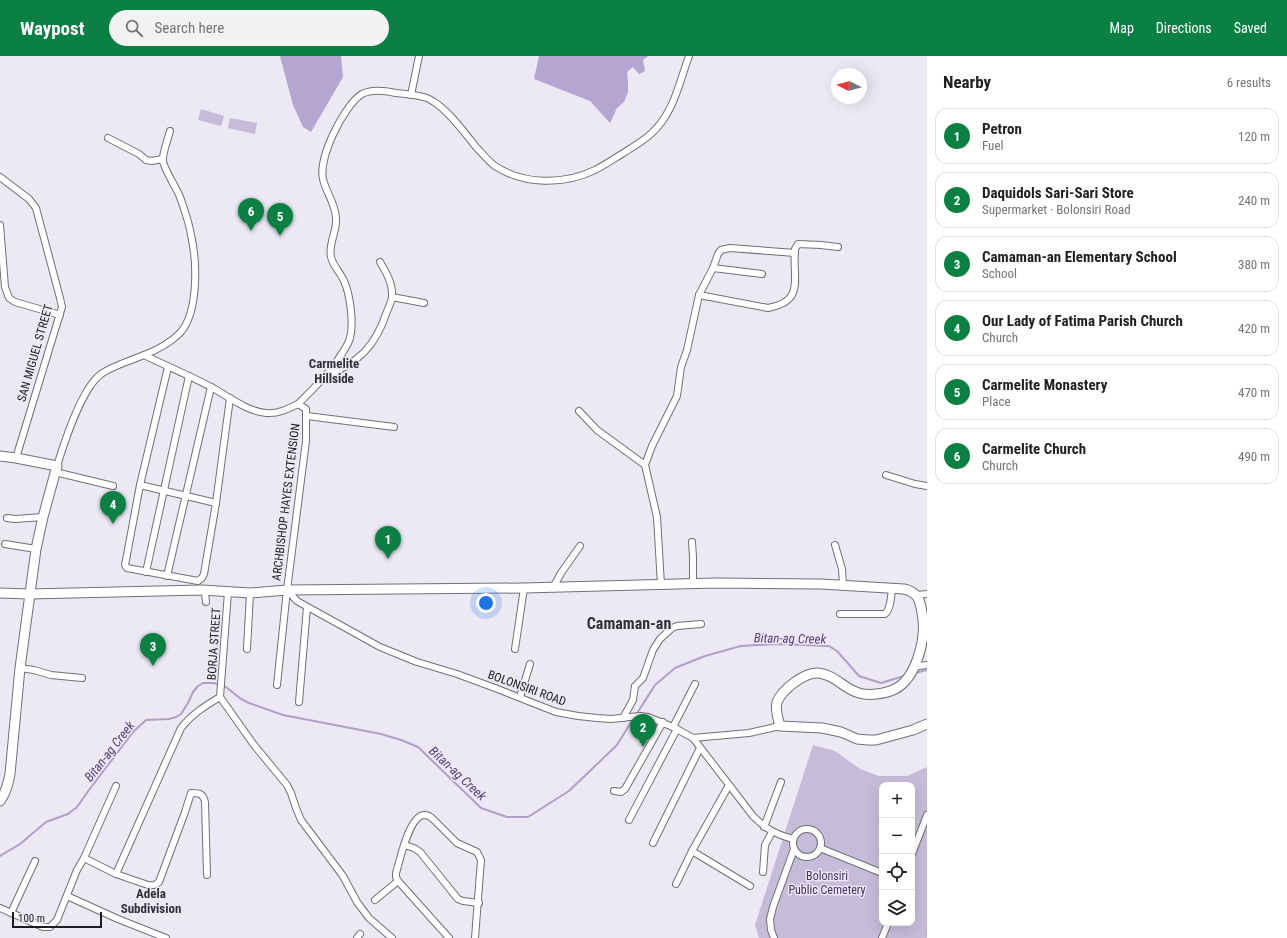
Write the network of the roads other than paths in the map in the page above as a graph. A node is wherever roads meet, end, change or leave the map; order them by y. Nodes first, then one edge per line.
1 (419, 56) edge
2 (689, 56) edge
3 (411, 95) junction
4 (170, 131) dead end
5 (108, 138) dead end
6 (162, 158) junction
7 (0, 177) edge
8 (0, 225) edge
9 (838, 246) dead end
10 (795, 253) junction
11 (380, 262) dead end
12 (713, 268) junction
13 (762, 274) dead end
14 (699, 296) junction
15 (392, 297) junction
16 (424, 303) dead end
17 (60, 315) junction
18 (144, 355) junction
19 (168, 367) junction
20 (189, 376) junction
21 (324, 378) junction
22 (211, 387) junction
23 (230, 398) junction
24 (298, 404) junction
25 (580, 411) dead end
26 (307, 416) junction
27 (394, 427) dead end
28 (0, 456) edge
29 (16, 458) junction
30 (645, 465) junction
31 (56, 469) junction
32 (886, 475) dead end
33 (140, 485) junction
34 (114, 486) dead end
35 (927, 486) edge
36 (163, 491) junction
37 (186, 496) junction
38 (216, 503) junction
39 (42, 517) junction
40 (7, 518) dead end
41 (692, 542) dead end
42 (5, 544) dead end
43 (835, 545) dead end
44 (580, 546) dead end
45 (36, 549) junction
46 (146, 572) junction
47 (167, 576) junction
48 (693, 584) junction
49 (661, 585) junction
50 (843, 585) junction
51 (554, 586) junction
52 (524, 588) junction
53 (892, 588) junction
54 (202, 590) junction
55 (228, 592) junction
56 (0, 593) edge
57 (250, 593) junction
58 (29, 594) junction
59 (290, 594) junction
60 (927, 594) edge
61 (917, 595) junction
62 (206, 602) dead end
63 (307, 607) junction
64 (840, 614) dead end
65 (701, 624) dead end
66 (247, 649) dead end
67 (515, 649) dead end
68 (530, 664) dead end
69 (927, 665) edge
70 (20, 668) junction
71 (912, 671) junction
72 (82, 678) dead end
73 (695, 684) dead end
74 (277, 685) dead end
75 (220, 697) junction
76 (520, 697) junction
77 (299, 702) dead end
78 (626, 718) junction
79 (663, 722) junction
80 (927, 724) edge
81 (780, 726) junction
82 (675, 728) junction
83 (693, 738) junction
84 (700, 748) junction
85 (781, 782) dead end
86 (729, 785) junction
87 (116, 786) dead end
88 (614, 791) dead end
89 (0, 802) edge
90 (927, 815) edge
91 (629, 820) dead end
92 (764, 827) junction
93 (772, 832) junction
94 (793, 839) junction
95 (653, 843) dead end
96 (404, 846) junction
97 (915, 846) edge
98 (820, 848) junction
99 (794, 849) junction
100 (692, 851) junction
101 (84, 858) junction
102 (35, 861) dead end
103 (763, 872) dead end
104 (879, 872) edge
105 (116, 874) junction
106 (207, 875) dead end
107 (398, 881) junction
108 (676, 884) dead end
109 (750, 886) dead end
110 (67, 896) junction
111 (375, 900) dead end
112 (479, 903) junction
113 (0, 908) edge
114 (11, 913) junction
115 (887, 926) edge
116 (152, 932) junction
117 (148, 938) edge
118 (166, 938) edge
119 (392, 938) edge
120 (449, 938) edge
121 (475, 938) edge
122 (774, 938) edge
123 (882, 938) edge

1 - 3 street
2 - 3 street
3 - 21 street
4 - 6 street
5 - 6 street
6 - 18 street
7 - 17 street, SAN MIGUEL STREET
8 - 17 street
9 - 10 street
10 - 12 street
10 - 14 street
11 - 15 street
12 - 13 street
12 - 14 street
14 - 30 street
15 - 16 street
15 - 21 street
17 - 29 street, SAN MIGUEL STREET
18 - 19 street, ARCHBISHOP HAYES EXTENSION
18 - 31 street
19 - 20 street, ARCHBISHOP HAYES EXTENSION
19 - 33 street
20 - 22 street, ARCHBISHOP HAYES EXTENSION
20 - 36 street
21 - 24 street
22 - 23 street, ARCHBISHOP HAYES EXTENSION
22 - 37 street
23 - 24 street, ARCHBISHOP HAYES EXTENSION
23 - 38 street
24 - 26 street, ARCHBISHOP HAYES EXTENSION
25 - 30 street
26 - 27 street
26 - 59 street, ARCHBISHOP HAYES EXTENSION
28 - 29 main road
29 - 31 main road
30 - 49 street
31 - 34 street
31 - 39 main road
32 - 35 street
33 - 36 street
33 - 46 street
36 - 37 street
36 - 46 street
37 - 38 street
37 - 47 street
38 - 47 street
39 - 40 street
39 - 45 main road
41 - 48 street
42 - 45 street
43 - 50 street
44 - 51 street
45 - 58 main road
46 - 47 street
48 - 49 main road
48 - 50 main road
49 - 51 main road
50 - 53 main road
51 - 52 main road
52 - 59 main road
52 - 67 street
53 - 61 main road
53 - 64 street
54 - 55 main road
54 - 58 main road
54 - 62 street
55 - 57 main road
55 - 75 street, BORJA STREET
56 - 58 main road
57 - 59 main road
57 - 66 street
58 - 70 main road
59 - 63 street, BOLONSIRI ROAD
59 - 74 street, ARCHBISHOP HAYES EXTENSION
60 - 61 street
61 - 71 main road
63 - 76 street, BOLONSIRI ROAD
63 - 77 street
65 - 78 street
68 - 76 street
69 - 71 street
70 - 72 street
70 - 89 main road
71 - 81 main road
73 - 82 street
75 - 105 street
75 - 119 street
76 - 78 street, BOLONSIRI ROAD
78 - 79 street, BOLONSIRI ROAD
79 - 82 street, BOLONSIRI ROAD
79 - 88 street
80 - 81 main road
81 - 83 street
82 - 83 street, BOLONSIRI ROAD
82 - 91 street
83 - 84 street, BOLONSIRI ROAD
84 - 86 street, BOLONSIRI ROAD
84 - 95 street
85 - 92 street
86 - 92 street, BOLONSIRI ROAD
86 - 100 street
87 - 101 street
90 - 97 street
92 - 93 street, BOLONSIRI ROAD
93 - 94 street, BOLONSIRI ROAD
93 - 103 street
94 - 98 street
94 - 99 street
96 - 107 street
96 - 112 street
96 - 112 street
98 - 99 street
98 - 104 street
99 - 122 street
100 - 108 street
100 - 109 street
101 - 105 street
101 - 110 street
102 - 114 street
105 - 106 street
107 - 111 street
107 - 120 street
110 - 114 street
110 - 116 street
112 - 121 street
113 - 114 street
115 - 123 street
116 - 117 street
116 - 118 street

